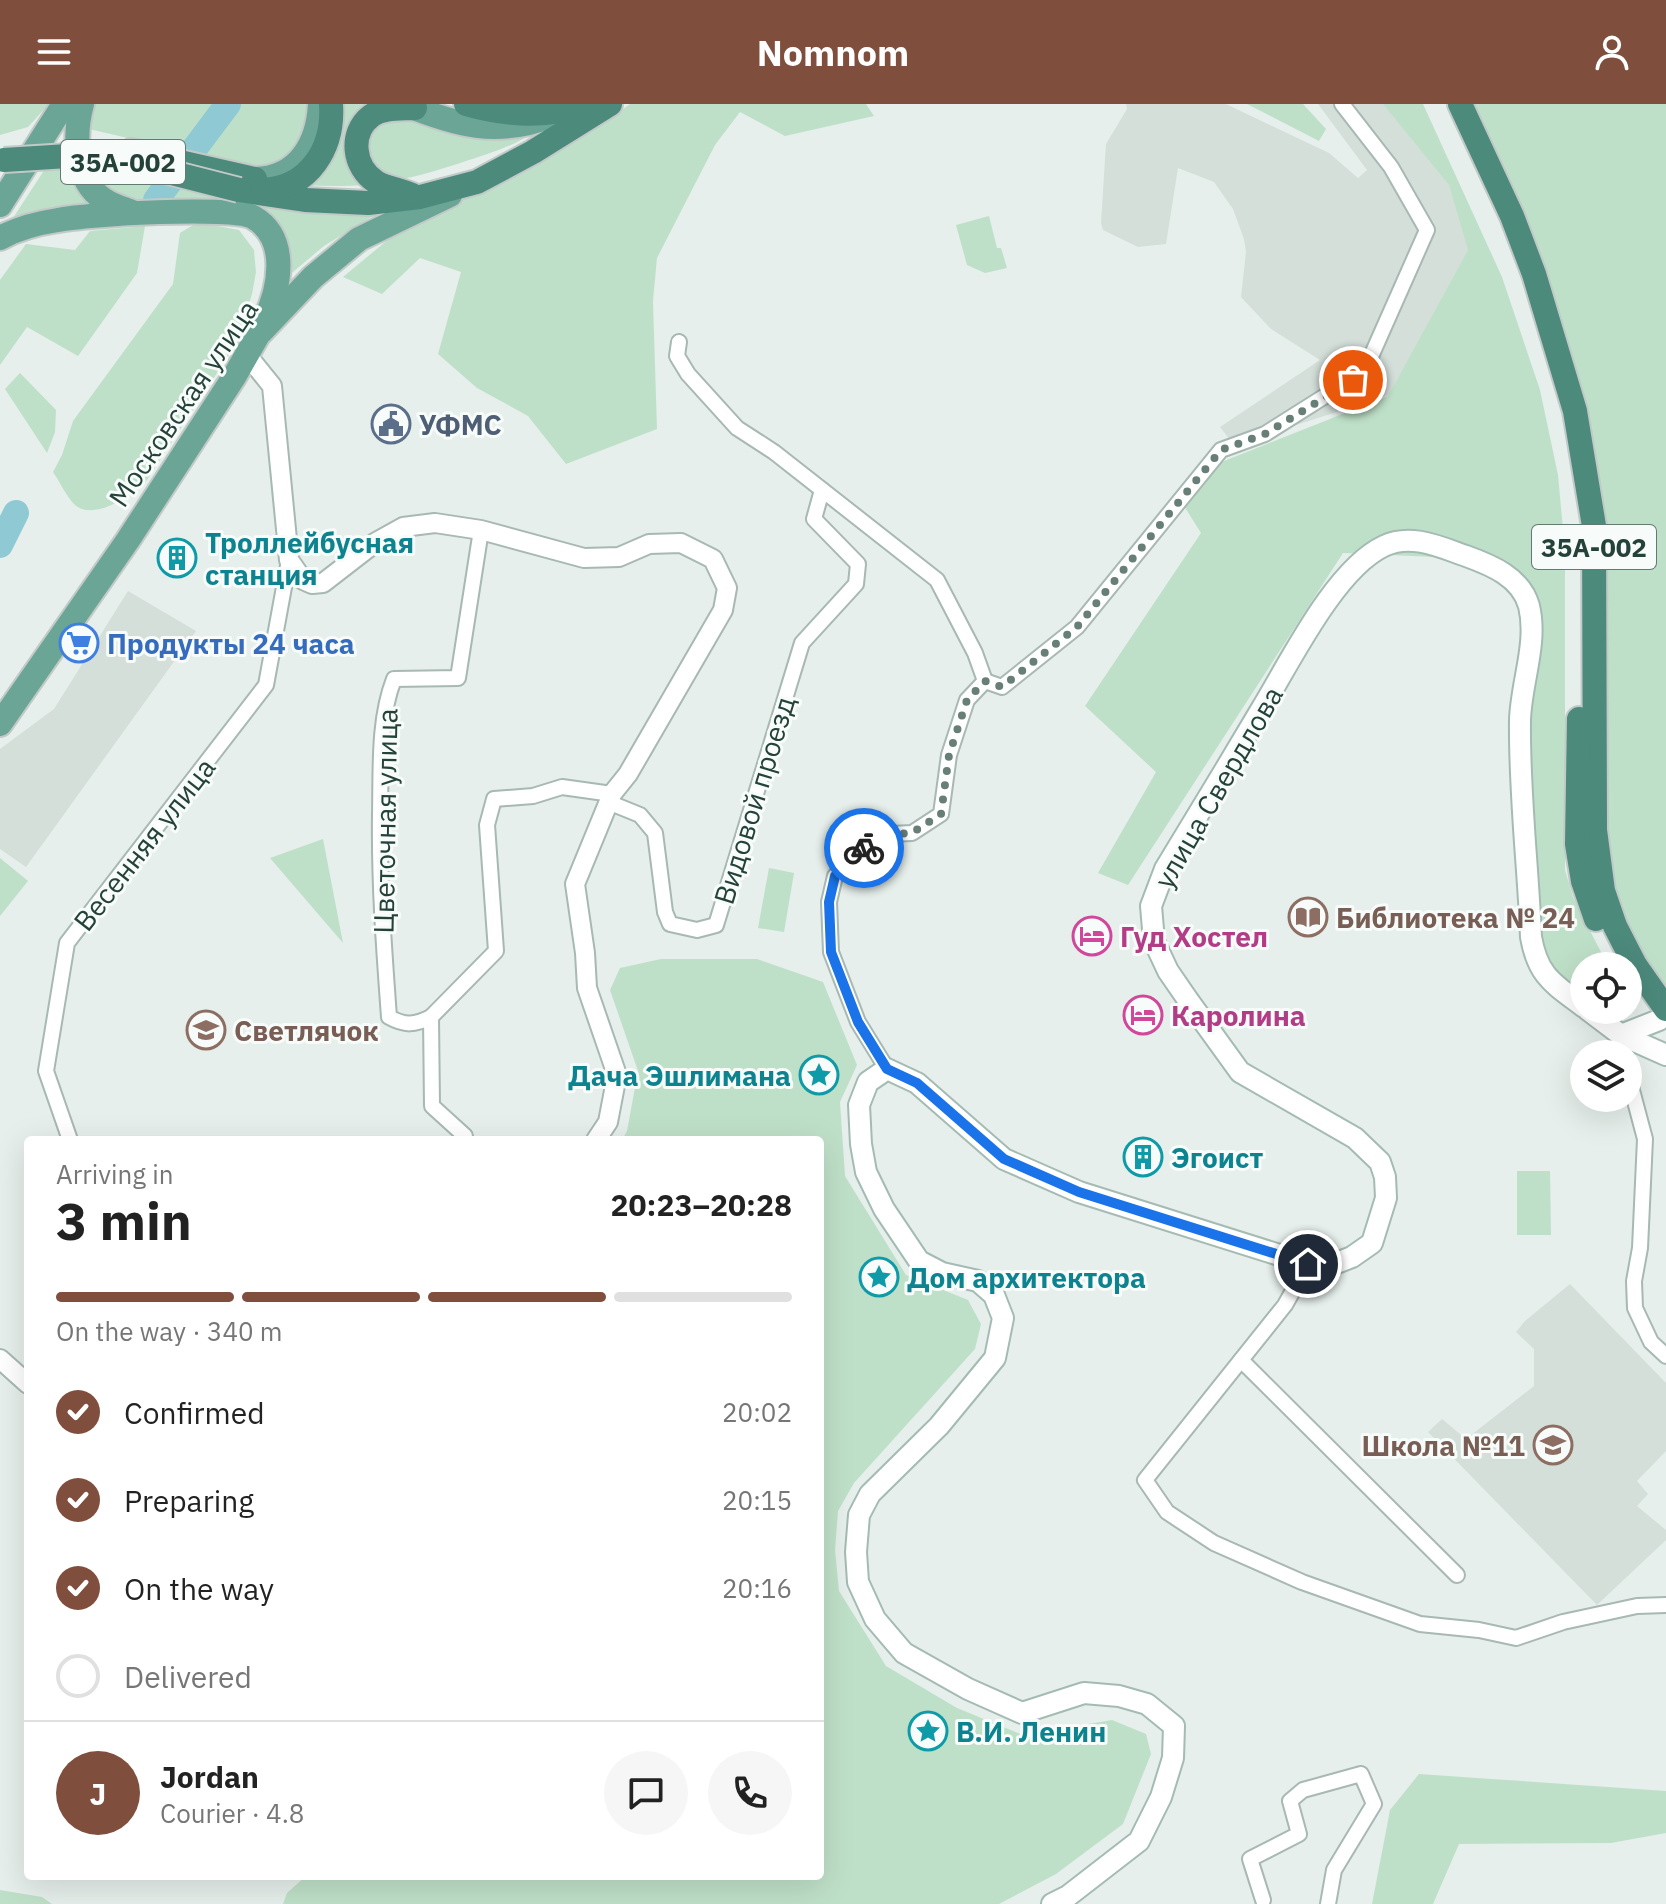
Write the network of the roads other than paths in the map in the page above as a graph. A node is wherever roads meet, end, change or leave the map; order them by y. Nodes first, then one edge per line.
1 (64, 104) edge
2 (82, 104) edge
3 (320, 104) edge
4 (331, 104) edge
5 (466, 104) edge
6 (610, 104) edge
7 (1342, 104) edge
8 (1446, 104) edge
9 (1460, 104) edge
10 (410, 106) edge
11 (576, 107) edge
12 (2, 155) edge
13 (477, 182) junction
14 (246, 183) junction
15 (420, 197) junction
16 (0, 205) edge
17 (138, 214) junction
18 (0, 238) edge
19 (679, 342) dead end
20 (252, 345) junction
21 (822, 490) junction
22 (481, 530) junction
23 (289, 560) junction
24 (985, 681) junction
25 (0, 724) edge
26 (610, 798) junction
27 (1614, 952) edge
28 (1642, 993) edge
29 (1570, 995) edge
30 (431, 1017) junction
31 (1664, 1018) edge
32 (1602, 1024) edge
33 (1617, 1040) edge
34 (1628, 1040) edge
35 (1642, 1049) edge
36 (1666, 1055) edge
37 (887, 1069) junction
38 (1638, 1112) edge
39 (69, 1136) edge
40 (465, 1136) edge
41 (599, 1136) edge
42 (1308, 1264) junction
43 (1666, 1356) edge
44 (0, 1359) edge
45 (1241, 1360) junction
46 (24, 1380) edge
47 (1457, 1575) dead end
48 (1666, 1605) edge
49 (1263, 1900) dead end
50 (1052, 1904) edge
51 (1328, 1904) edge

1 - 16 main road
2 - 17 main road
3 - 14 main road
4 - 14 highway
5 - 11 highway
6 - 13 highway
7 - 24 street
8 - 27 highway, 35А-002
9 - 31 highway, 35А-002
10 - 11 main road
10 - 15 highway
12 - 14 highway, 35А-002, bridge
12 - 14 highway, 35А-002
13 - 15 highway
13 - 20 main road, Московская улица
14 - 15 highway
17 - 18 main road
17 - 20 main road
19 - 21 street
20 - 23 street
20 - 25 main road, Московская улица
21 - 24 street
21 - 26 street, Видовой проезд
22 - 23 street
22 - 26 street
22 - 30 street, Цветочная улица
23 - 39 street, Весенняя улица
24 - 37 street
26 - 30 street
26 - 41 street
28 - 31 highway
29 - 42 main road, улица Свердлова
30 - 40 street
31 - 34 main road
32 - 33 main road, улица Свердлова
35 - 36 main road, улица Свердлова
37 - 42 main road, улица Свердлова
37 - 50 main road
38 - 43 street
42 - 45 street
44 - 46 street
45 - 47 street
45 - 48 street
49 - 51 street

